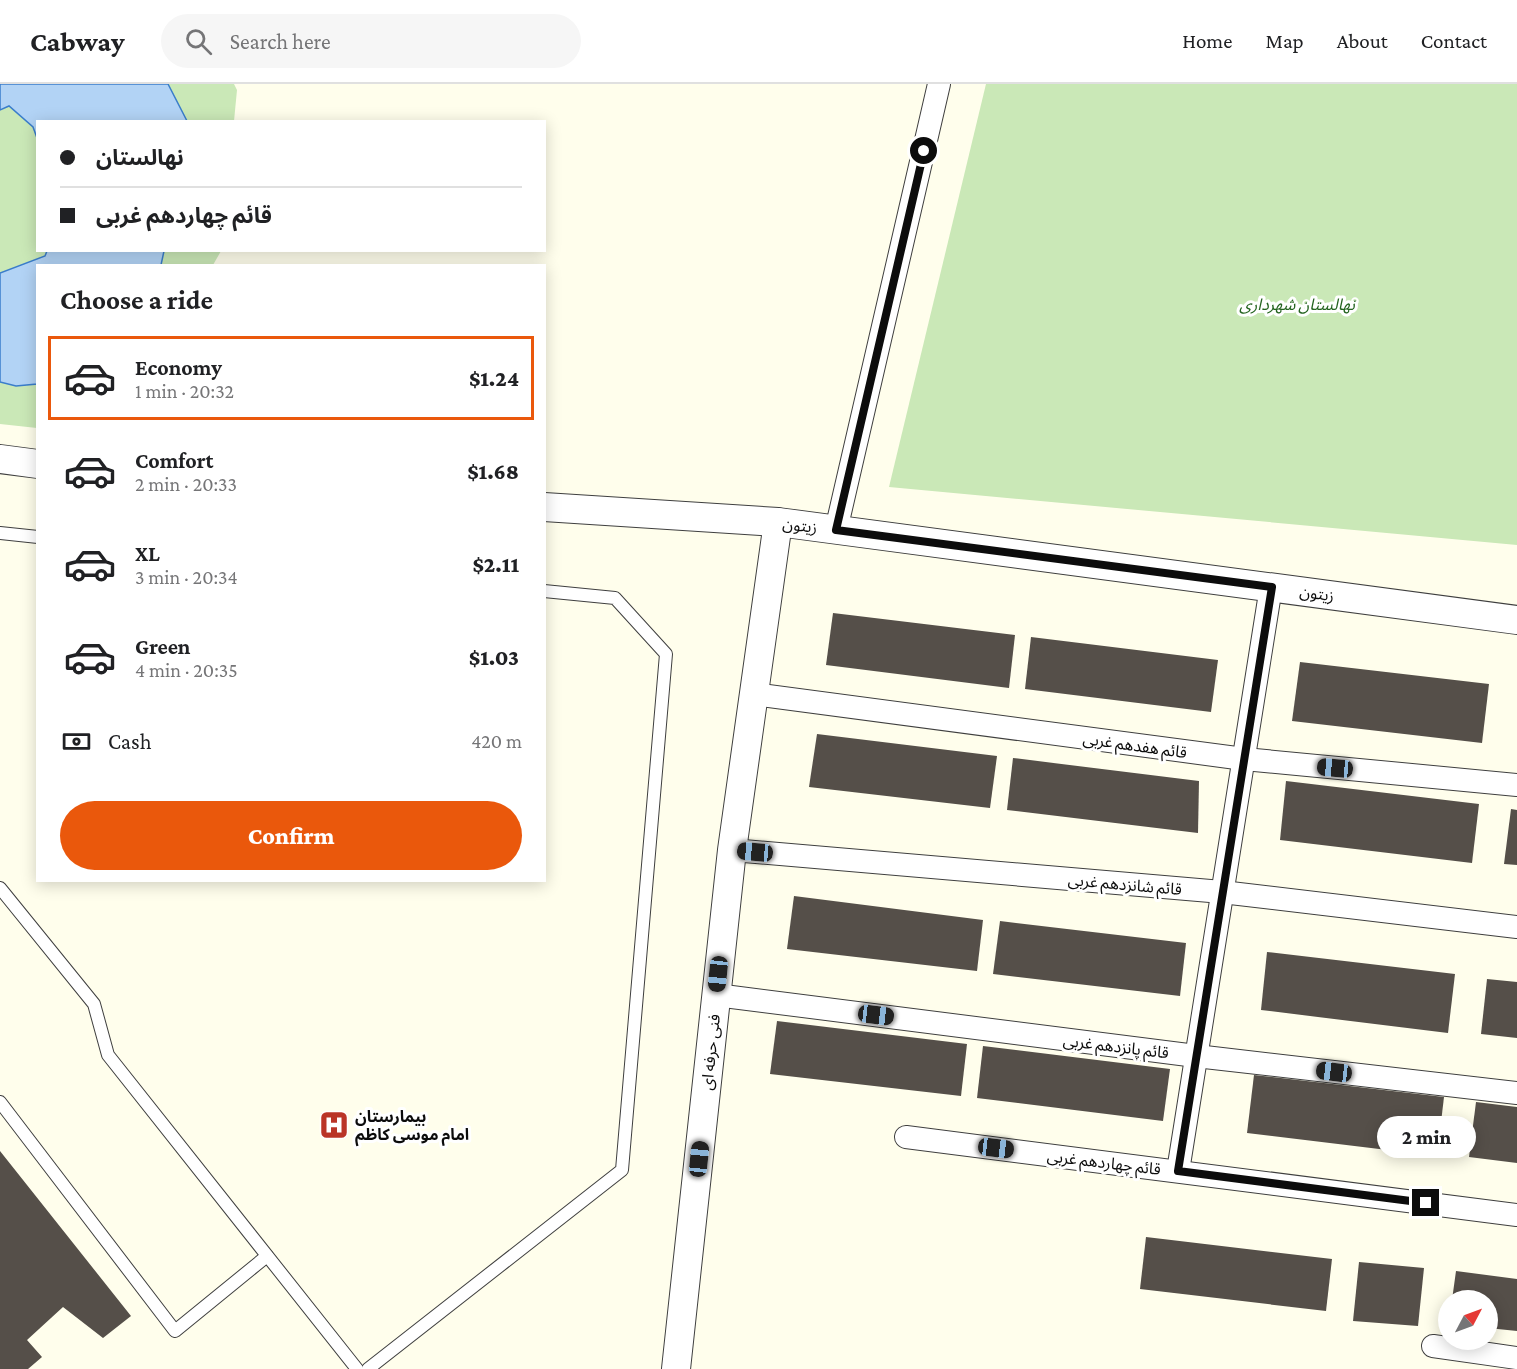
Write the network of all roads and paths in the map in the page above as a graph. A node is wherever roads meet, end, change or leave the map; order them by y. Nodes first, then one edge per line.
1 (939, 84) edge
2 (0, 459) edge
3 (36, 465) edge
4 (546, 507) edge
5 (778, 522) junction
6 (836, 530) junction
7 (0, 533) edge
8 (36, 537) edge
9 (1272, 587) junction
10 (546, 591) edge
11 (1517, 620) edge
12 (754, 694) junction
13 (1244, 759) junction
14 (1517, 785) edge
15 (732, 850) junction
16 (0, 888) edge
17 (1222, 892) junction
18 (1517, 927) edge
19 (716, 995) junction
20 (1196, 1056) junction
21 (1517, 1093) edge
22 (0, 1102) edge
23 (906, 1137) dead end
24 (1178, 1171) junction
25 (1517, 1215) edge
26 (267, 1256) junction
27 (1433, 1346) dead end
28 (1517, 1358) edge
29 (357, 1369) edge
30 (368, 1369) edge
31 (676, 1369) edge

1 - 6 street
2 - 3 street
4 - 5 street, زیتون
5 - 6 street, زیتون
5 - 12 street, فنی حرفه ای
6 - 9 street, زیتون
7 - 8 lane
9 - 11 street, زیتون
9 - 13 street
10 - 30 lane
12 - 13 street, قائم هفدهم غربی
12 - 15 street, فنی حرفه ای
13 - 14 street, قائم هفدهم غربی
13 - 17 street
15 - 17 street, قائم شانزدهم غربی
15 - 19 street, فنی حرفه ای
16 - 26 lane
17 - 18 street, قائم شانزدهم غربی
17 - 20 street
19 - 20 street, قائم پانزدهم غربی
19 - 31 street, فنی حرفه ای
20 - 21 street, قائم پانزدهم غربی
20 - 24 street
22 - 26 lane
23 - 24 street, قائم چهاردهم غربی
24 - 25 street, قائم چهاردهم غربی
26 - 29 lane
27 - 28 street

